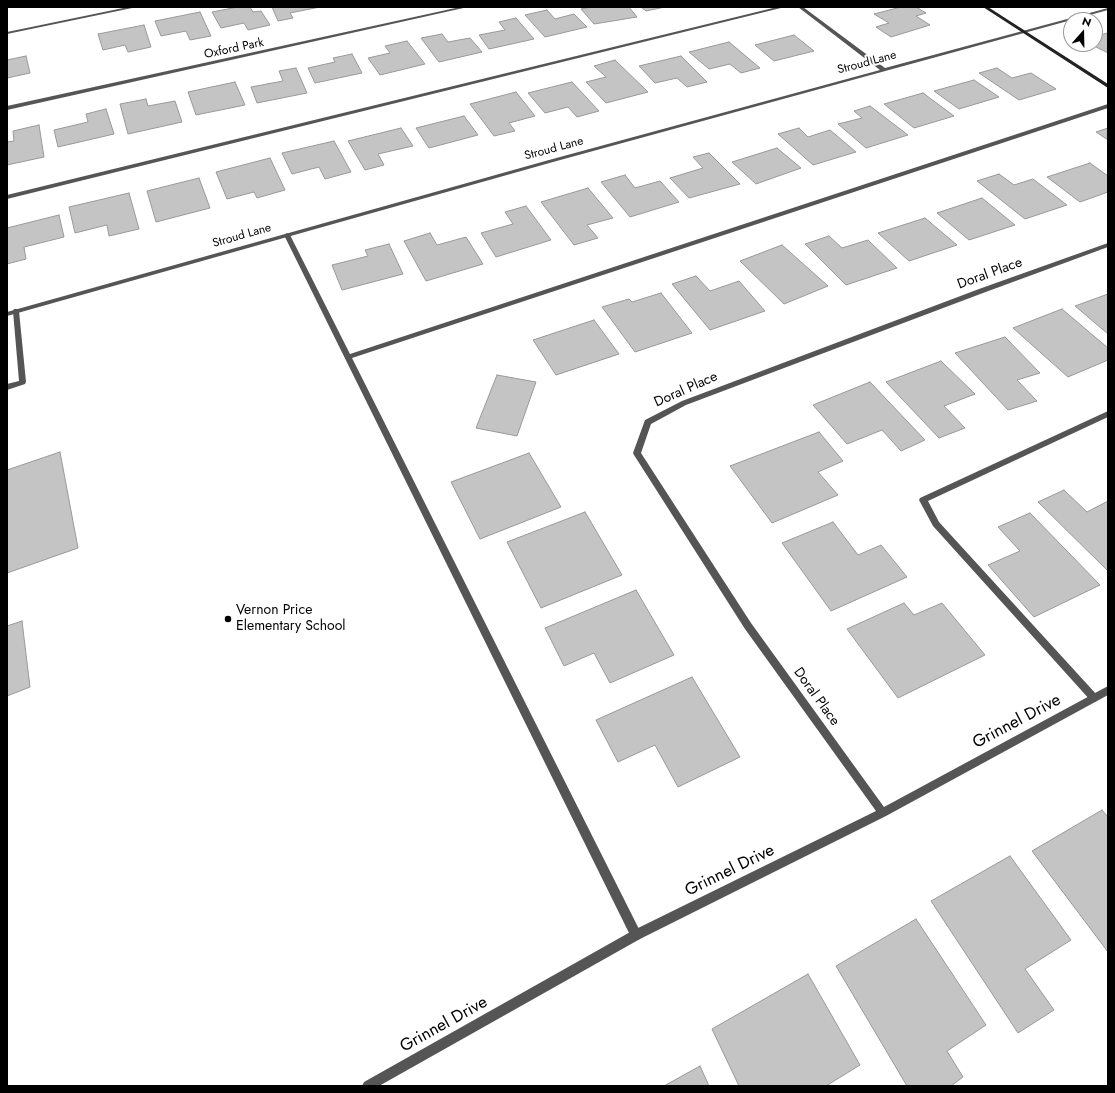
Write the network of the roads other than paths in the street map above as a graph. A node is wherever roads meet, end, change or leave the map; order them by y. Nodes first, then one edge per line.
1 (135, 7) edge
2 (466, 7) edge
3 (783, 7) edge
4 (800, 7) edge
5 (986, 7) edge
6 (1108, 9) edge
7 (7, 32) edge
8 (1024, 32) junction
9 (884, 70) junction
10 (1108, 86) edge
11 (1108, 106) edge
12 (7, 108) edge
13 (7, 197) edge
14 (287, 234) junction
15 (1108, 245) edge
16 (16, 311) junction
17 (7, 314) edge
18 (348, 357) junction
19 (7, 387) edge
20 (1108, 414) edge
21 (1108, 690) edge
22 (1094, 698) junction
23 (883, 813) junction
24 (636, 935) junction
25 (368, 1086) edge

1 - 7 street
2 - 12 street, Oxford Park
3 - 13 street
4 - 9 street
5 - 8 street
6 - 8 street, Stroud Lane
8 - 9 street, Stroud Lane
8 - 10 street
9 - 14 street, Stroud Lane
11 - 18 street
14 - 16 street, Stroud Lane
14 - 18 street
15 - 23 street, Doral Place
16 - 17 street, Stroud Lane
16 - 19 street
18 - 24 street
20 - 22 street
21 - 22 street, Grinnel Drive
22 - 23 street, Grinnel Drive
23 - 24 street, Grinnel Drive
24 - 25 street, Grinnel Drive

